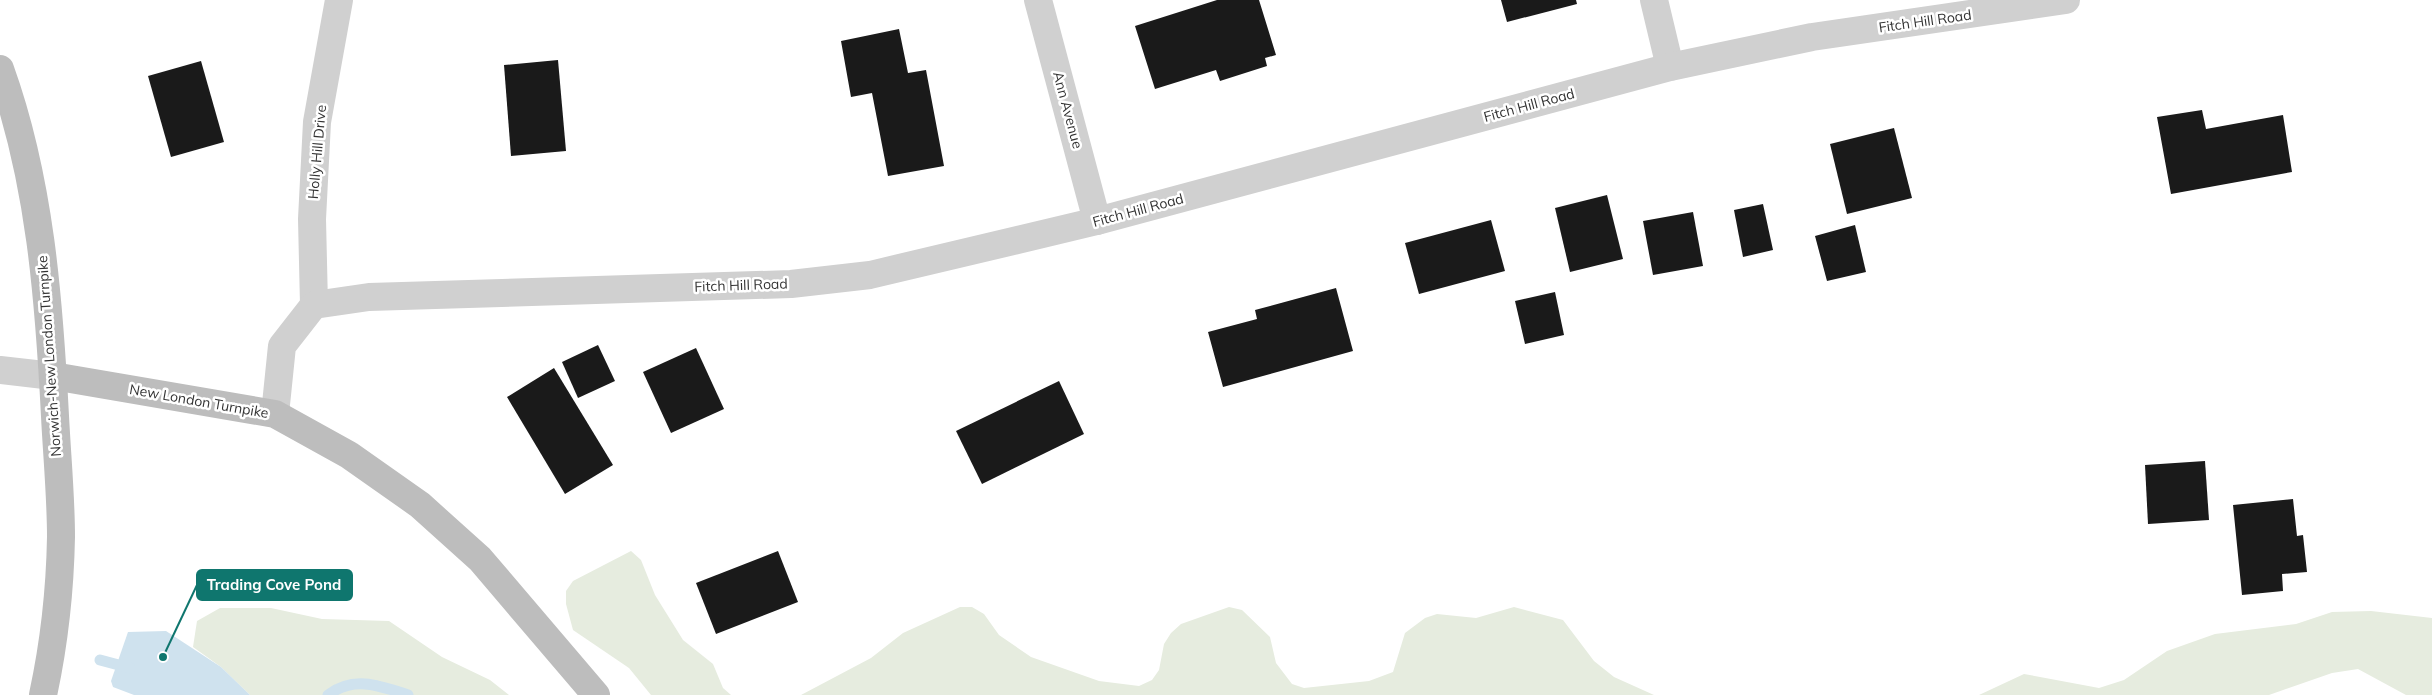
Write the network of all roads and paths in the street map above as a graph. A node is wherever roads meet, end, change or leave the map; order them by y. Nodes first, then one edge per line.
1 (339, 0) edge
2 (1038, 0) edge
3 (1654, 0) edge
4 (2066, 0) edge
5 (1670, 67) junction
6 (0, 69) edge
7 (1097, 221) junction
8 (314, 305) junction
9 (0, 370) edge
10 (53, 376) junction
11 (275, 414) junction
12 (43, 695) edge
13 (596, 695) edge

1 - 8 street, Holly Hill Drive
2 - 7 street, Ann Avenue
3 - 5 street
4 - 5 street, Fitch Hill Road
5 - 7 street, Fitch Hill Road
6 - 10 main road, Norwich-New London Turnpike
7 - 8 street, Fitch Hill Road
8 - 11 street
9 - 10 street
10 - 11 main road, New London Turnpike
10 - 12 main road, Norwich-New London Turnpike
11 - 13 main road, New London Turnpike

